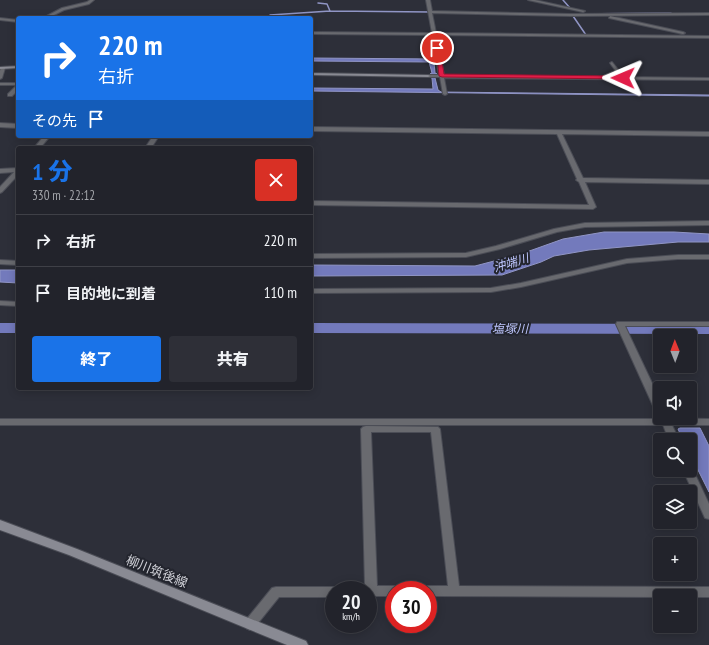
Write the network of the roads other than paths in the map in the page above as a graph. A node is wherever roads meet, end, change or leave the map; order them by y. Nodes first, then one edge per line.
1 (92, 0) edge
2 (428, 0) edge
3 (530, 0) edge
4 (431, 12) junction
5 (596, 14) junction
6 (709, 14) edge
7 (49, 16) edge
8 (0, 19) edge
9 (16, 20) edge
10 (313, 34) edge
11 (435, 35) junction
12 (700, 37) junction
13 (709, 38) edge
14 (612, 63) dead end
15 (16, 67) edge
16 (2, 68) edge
17 (313, 74) edge
18 (428, 76) joint
19 (440, 76) junction
20 (0, 78) edge
21 (623, 78) junction
22 (709, 79) edge
23 (0, 84) edge
24 (16, 84) edge
25 (16, 89) edge
26 (445, 94) dead end
27 (10, 95) dead end
28 (0, 126) edge
29 (16, 126) edge
30 (313, 129) edge
31 (559, 132) junction
32 (709, 134) edge
33 (45, 138) edge
34 (39, 146) edge
35 (0, 171) edge
36 (16, 171) edge
37 (16, 173) edge
38 (579, 180) junction
39 (8, 182) junction
40 (709, 182) edge
41 (16, 183) edge
42 (0, 191) edge
43 (313, 203) edge
44 (709, 223) edge
45 (313, 256) edge
46 (709, 257) edge
47 (0, 262) edge
48 (16, 263) edge
49 (313, 291) edge
50 (0, 303) edge
51 (16, 304) edge
52 (709, 324) edge
53 (653, 395) edge
54 (653, 420) edge
55 (697, 421) edge
56 (0, 422) edge
57 (709, 422) edge
58 (691, 477) edge
59 (709, 515) edge
60 (0, 525) edge
61 (370, 581) edge
62 (437, 591) edge
63 (454, 591) junction
64 (325, 592) edge
65 (709, 592) edge
66 (250, 624) junction
67 (302, 645) edge

1 - 7 street
2 - 4 street
3 - 5 street
4 - 5 street
4 - 11 street
5 - 6 street
5 - 12 street
8 - 9 street
10 - 11 street
11 - 12 street
11 - 19 street
12 - 13 street
14 - 21 street
15 - 16 main road
16 - 20 street
17 - 18 main road
18 - 19 street
19 - 21 street
19 - 26 street
21 - 22 street
23 - 24 street
25 - 27 street
28 - 29 street
30 - 31 street
31 - 32 street
31 - 38 street
33 - 34 street
35 - 36 street
37 - 39 street
38 - 40 street
38 - 43 street
39 - 41 street
39 - 42 street
44 - 45 street
46 - 49 street
47 - 48 street
50 - 51 street
52 - 53 street
54 - 56 street
55 - 57 street
58 - 59 street
60 - 66 main road, 柳川筑後線
61 - 63 street
62 - 63 street
63 - 65 street
64 - 66 street
66 - 67 main road, 柳川筑後線

